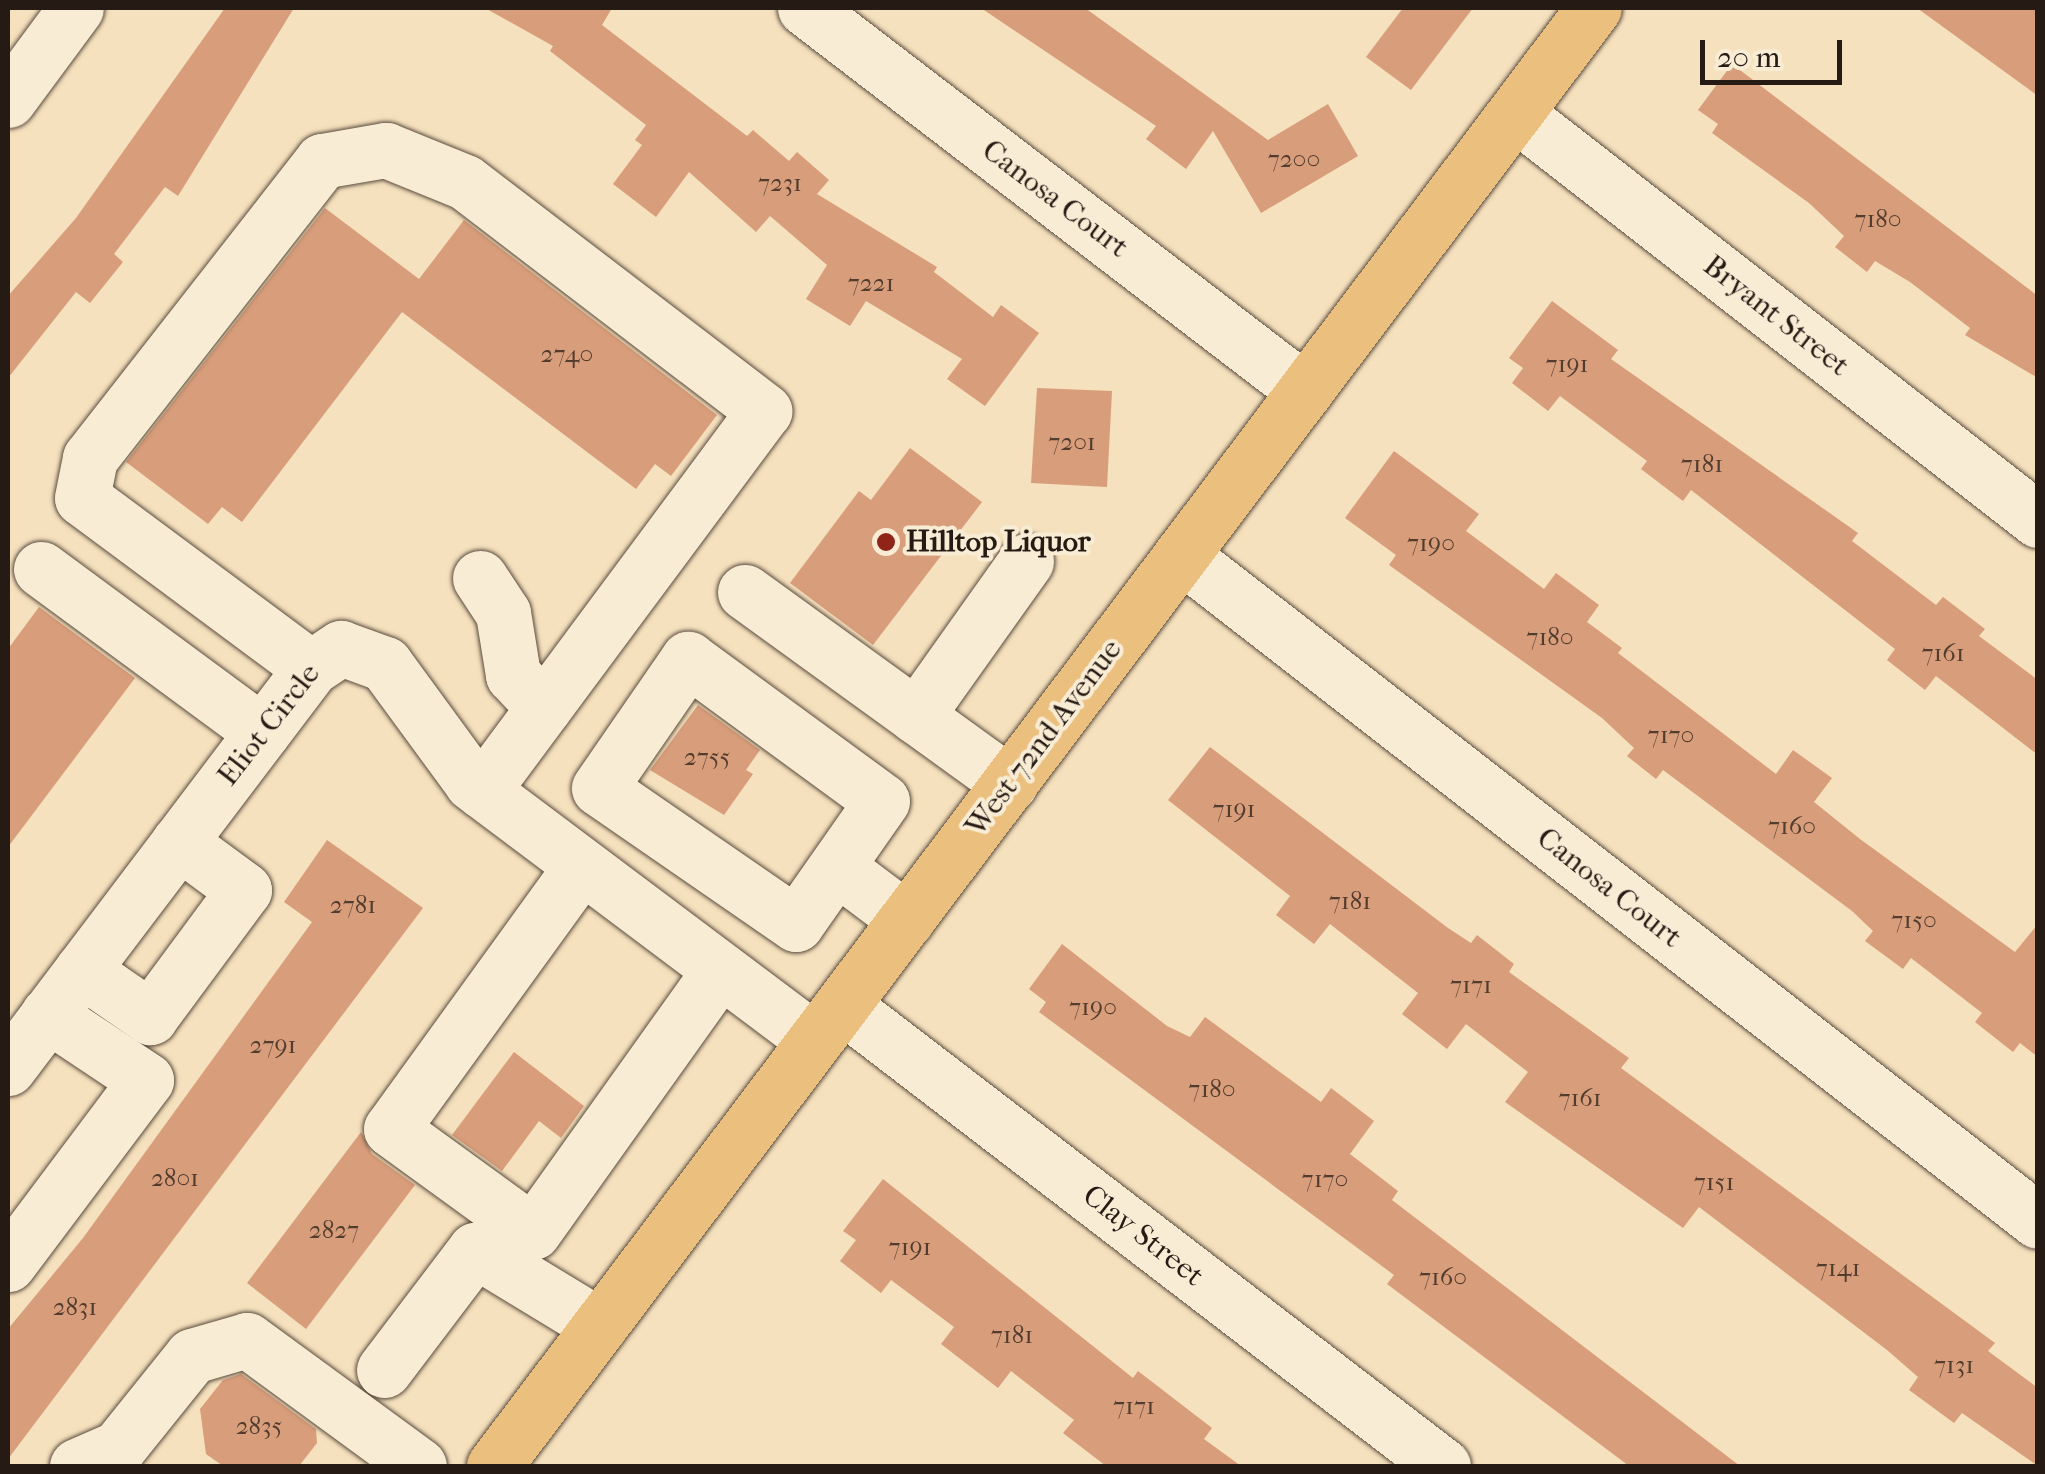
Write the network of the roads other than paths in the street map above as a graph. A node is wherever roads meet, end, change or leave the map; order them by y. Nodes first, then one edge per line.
1 (76, 8) edge
2 (805, 8) edge
3 (1594, 8) edge
4 (10, 91) edge
5 (1515, 112) junction
6 (1305, 391) junction
7 (2038, 520) edge
8 (1181, 555) junction
9 (1026, 561) dead end
10 (41, 569) dead end
11 (480, 578) dead end
12 (744, 592) dead end
13 (311, 668) junction
14 (544, 708) junction
15 (916, 716) junction
16 (262, 732) junction
17 (1010, 784) junction
18 (482, 791) junction
19 (179, 842) junction
20 (580, 868) junction
21 (838, 868) junction
22 (907, 920) junction
23 (82, 970) junction
24 (720, 970) junction
25 (828, 1023) junction
26 (25, 1030) edge
27 (2038, 1221) edge
28 (8, 1264) edge
29 (600, 1326) junction
30 (384, 1370) dead end
31 (356, 1448) edge
32 (114, 1460) edge
33 (420, 1466) edge
34 (494, 1466) edge
35 (1442, 1466) edge

1 - 4 street
2 - 6 street, Canosa Court
3 - 5 main road, West 72nd Avenue
5 - 6 main road, West 72nd Avenue
5 - 7 street, Bryant Street
6 - 8 main road, West 72nd Avenue
8 - 17 main road, West 72nd Avenue
8 - 27 street, Canosa Court
9 - 15 street
10 - 16 street
11 - 14 street
12 - 15 street
13 - 14 street
13 - 16 street, Eliot Circle
13 - 18 street, Eliot Circle
14 - 18 street
15 - 17 street
16 - 19 street, Eliot Circle
17 - 22 main road, West 72nd Avenue
18 - 20 street, Eliot Circle
19 - 23 street, Eliot Circle
19 - 23 street
20 - 24 street, Eliot Circle
20 - 24 street
21 - 21 street
21 - 22 street
22 - 25 main road, West 72nd Avenue
23 - 26 street, Eliot Circle
24 - 25 street, Eliot Circle
25 - 29 main road, West 72nd Avenue
25 - 35 street, Clay Street
26 - 28 street
29 - 30 street
29 - 34 main road, West 72nd Avenue
31 - 32 street
31 - 33 street

